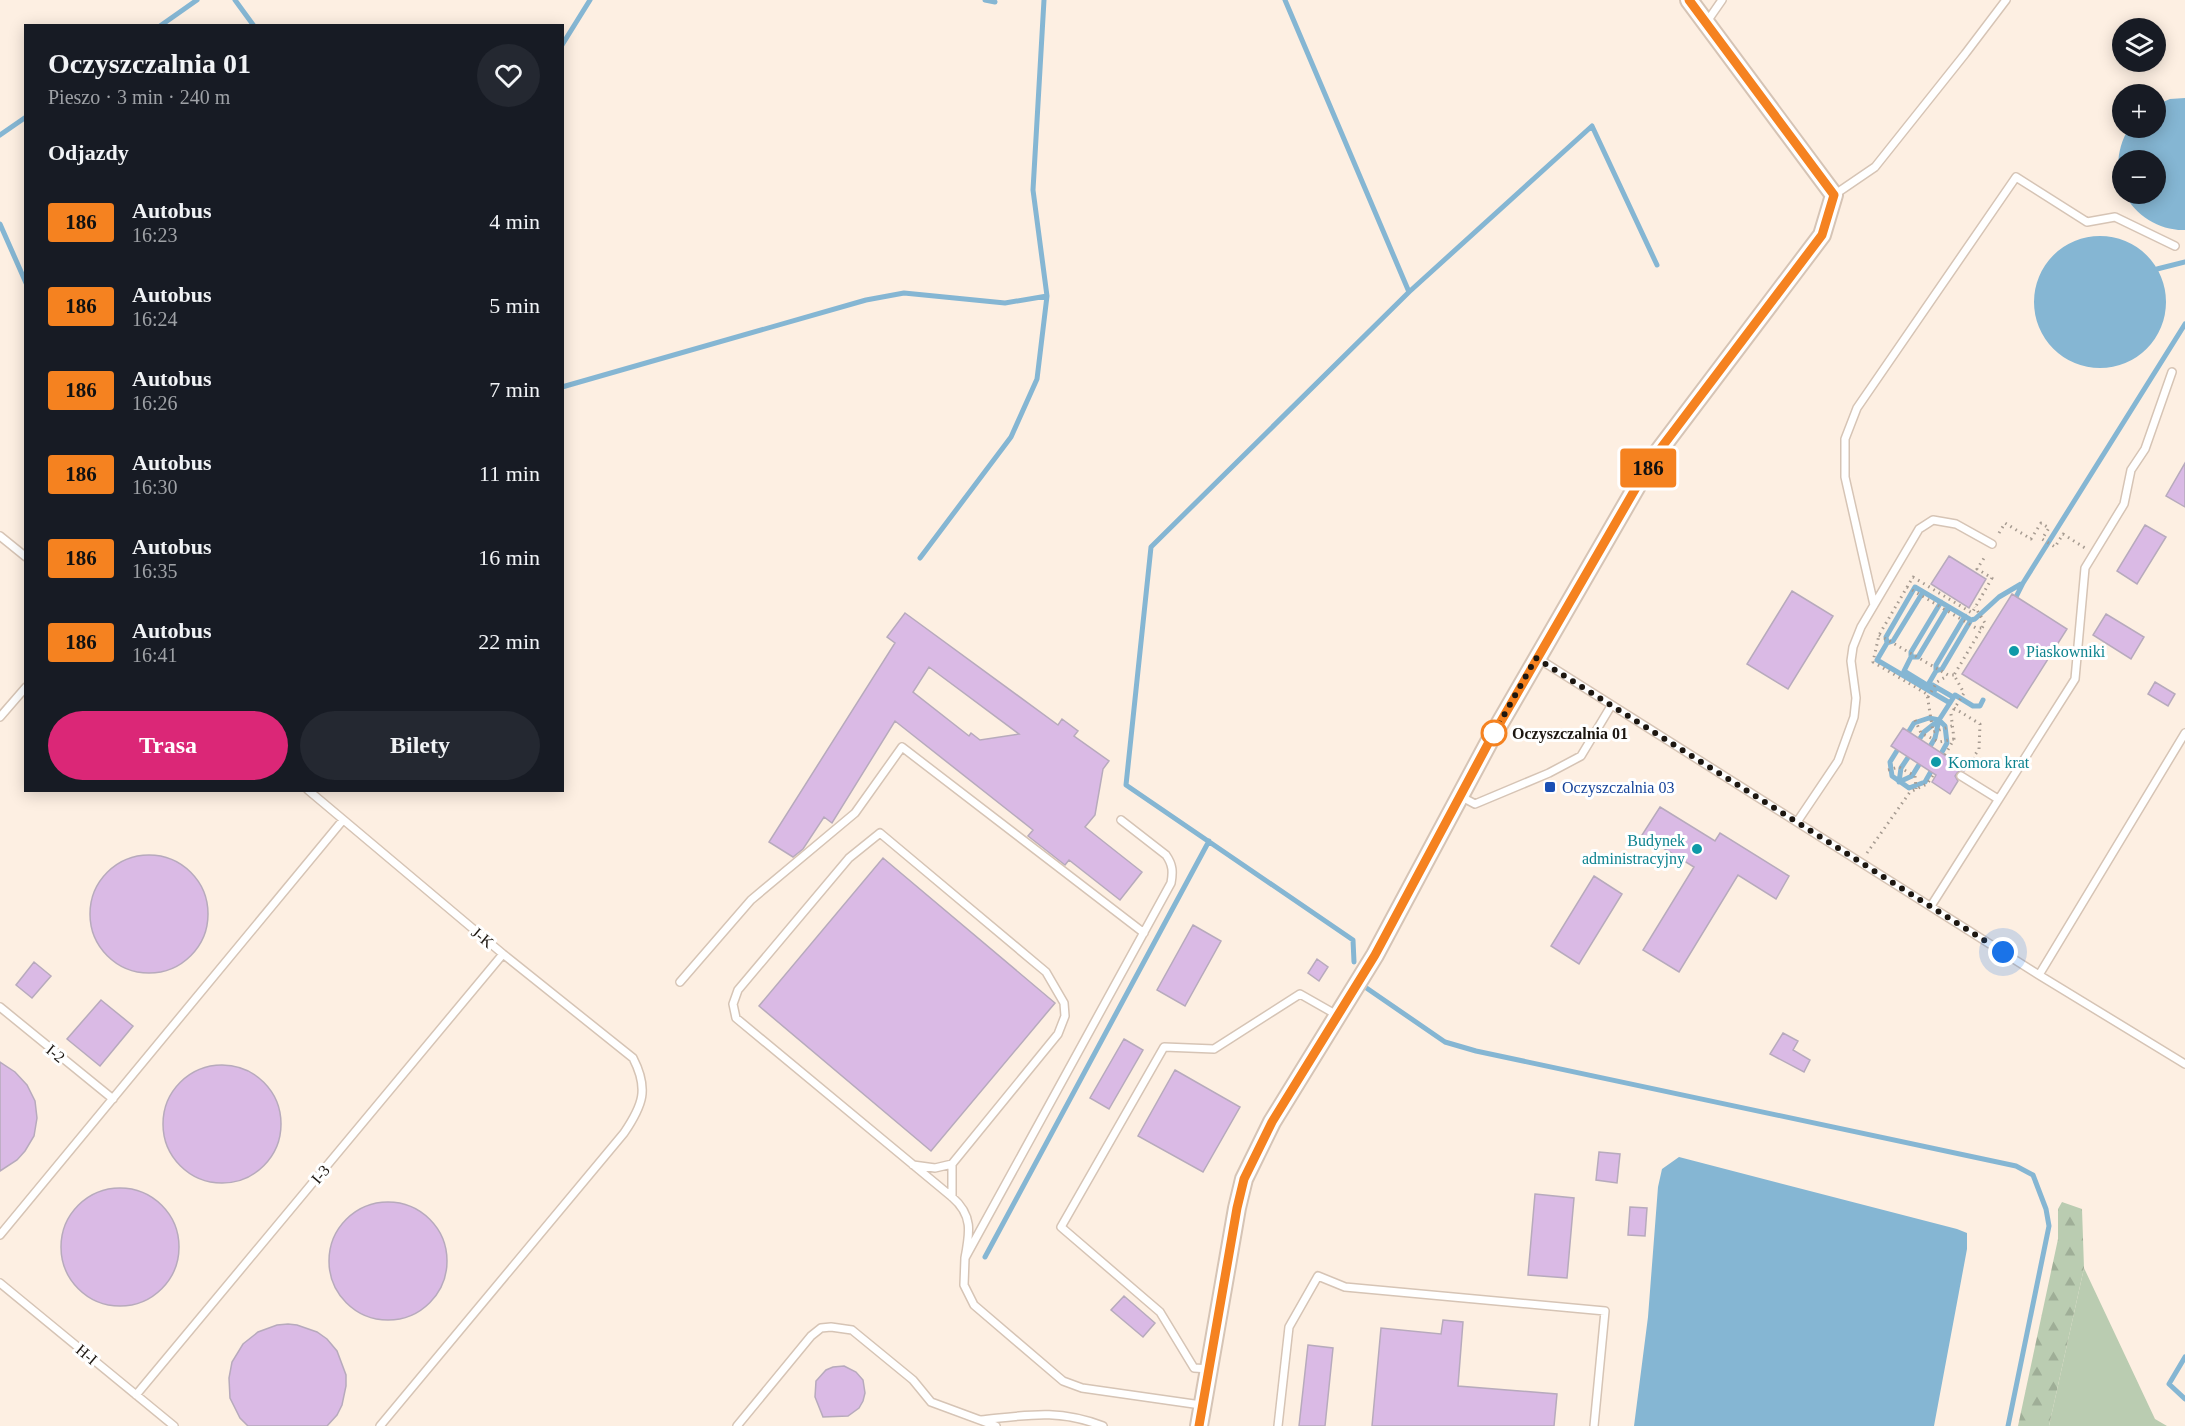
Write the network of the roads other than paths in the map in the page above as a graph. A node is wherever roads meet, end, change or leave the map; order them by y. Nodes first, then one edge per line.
1 (1689, 0) edge
2 (1722, 0) edge
3 (2006, 0) edge
4 (1706, 23) junction
5 (1834, 195) junction
6 (2175, 246) dead end
7 (2172, 372) dead end
8 (0, 536) edge
9 (1992, 544) road end
10 (24, 555) edge
11 (1874, 604) junction
12 (1536, 658) junction
13 (24, 689) edge
14 (1611, 706) junction
15 (0, 717) edge
16 (2185, 733) edge
17 (1961, 776) dead end
18 (310, 792) edge
19 (1460, 796) junction
20 (1998, 799) junction
21 (343, 820) junction
22 (1121, 820) dead end
23 (1797, 822) junction
24 (1931, 906) junction
25 (1144, 933) junction
26 (503, 954) junction
27 (2039, 975) junction
28 (680, 982) dead end
29 (0, 1007) edge
30 (1338, 1016) junction
31 (2185, 1064) edge
32 (113, 1099) junction
33 (952, 1164) junction
34 (913, 1165) junction
35 (952, 1197) junction
36 (0, 1235) edge
37 (965, 1258) junction
38 (0, 1283) edge
39 (1209, 1368) junction
40 (136, 1395) junction
41 (1202, 1405) junction
42 (978, 1423) edge
43 (174, 1426) edge
44 (380, 1426) edge
45 (737, 1426) edge
46 (996, 1426) edge
47 (1103, 1426) edge
48 (1199, 1426) edge
49 (1278, 1426) edge
50 (1594, 1426) edge

1 - 4 street
2 - 4 lane
3 - 5 lane
4 - 5 street
5 - 12 street
6 - 11 lane
7 - 20 lane
8 - 10 lane
9 - 11 lane
11 - 23 lane
12 - 14 lane
12 - 19 street
13 - 15 lane
14 - 19 lane
14 - 23 lane
16 - 27 lane
17 - 20 lane
18 - 21 lane, J-K
19 - 30 street
20 - 24 lane
21 - 26 lane, J-K
21 - 32 lane
22 - 25 lane
23 - 24 lane
24 - 27 lane
25 - 28 lane
25 - 37 lane
26 - 40 lane, I-3
26 - 44 lane, J-K
27 - 31 lane
29 - 32 lane, I-2
30 - 39 street
30 - 39 lane
32 - 36 lane
33 - 34 lane
33 - 34 lane
33 - 35 lane
34 - 35 lane
35 - 37 lane
37 - 41 lane
38 - 40 lane, H-I
39 - 41 street
40 - 43 lane, H-I
41 - 48 street
42 - 45 lane
42 - 46 lane
42 - 47 lane
49 - 50 lane

